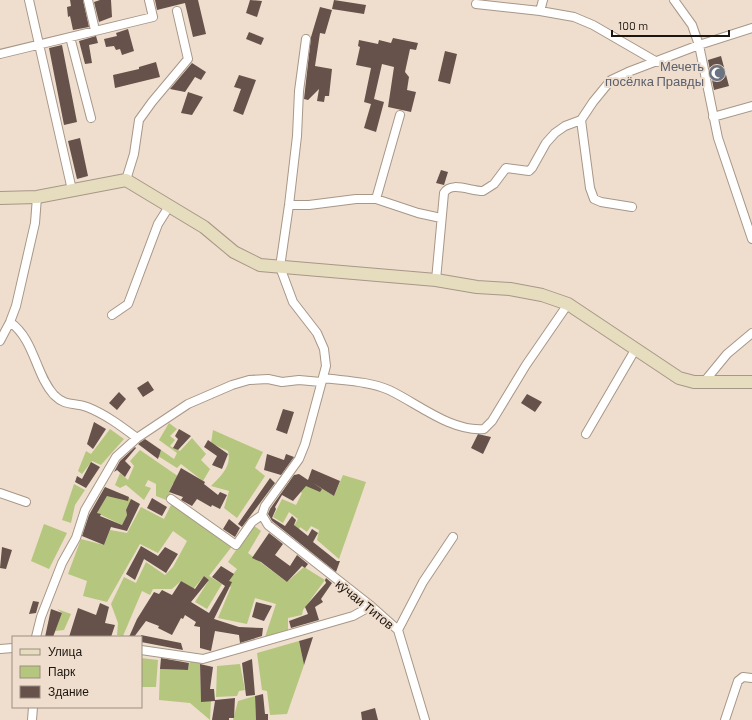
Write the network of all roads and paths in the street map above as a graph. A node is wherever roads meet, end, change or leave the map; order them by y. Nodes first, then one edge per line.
1 (29, 0) edge
2 (88, 0) edge
3 (149, 0) edge
4 (543, 0) edge
5 (674, 0) edge
6 (476, 4) dead end
7 (177, 11) dead end
8 (540, 11) junction
9 (752, 28) edge
10 (95, 30) junction
11 (70, 37) junction
12 (306, 39) dead end
13 (39, 44) junction
14 (699, 45) junction
15 (0, 54) edge
16 (657, 62) junction
17 (752, 106) edge
18 (400, 115) dead end
19 (713, 117) junction
20 (91, 118) dead end
21 (581, 120) junction
22 (126, 180) junction
23 (72, 190) junction
24 (37, 197) junction
25 (0, 198) edge
26 (376, 199) junction
27 (170, 205) junction
28 (289, 205) junction
29 (632, 207) dead end
30 (441, 218) junction
31 (752, 239) edge
32 (280, 267) junction
33 (436, 280) junction
34 (568, 304) junction
35 (112, 315) dead end
36 (10, 322) junction
37 (752, 333) edge
38 (0, 341) edge
39 (635, 350) junction
40 (322, 380) junction
41 (704, 382) junction
42 (752, 382) edge
43 (586, 434) dead end
44 (137, 438) junction
45 (0, 493) edge
46 (171, 499) dead end
47 (26, 502) dead end
48 (262, 515) junction
49 (452, 537) dead end
50 (371, 606) junction
51 (398, 630) junction
52 (36, 636) edge
53 (12, 648) edge
54 (0, 649) edge
55 (142, 650) edge
56 (752, 678) edge
57 (33, 708) edge
58 (32, 720) edge
59 (425, 720) edge
60 (725, 720) edge

1 - 13 street
2 - 10 street
3 - 10 street
4 - 8 street
5 - 14 street
6 - 8 street
7 - 22 street
8 - 16 street
9 - 14 street
10 - 11 street
11 - 13 street
11 - 20 street
12 - 28 street
13 - 15 street
13 - 23 street
14 - 16 street
14 - 19 street
16 - 21 street
17 - 19 street
18 - 26 street
19 - 31 street
21 - 29 street
21 - 30 street
22 - 23 street
22 - 27 street
23 - 24 street
24 - 25 street
24 - 36 street
26 - 28 street
26 - 30 street
27 - 32 street
27 - 35 street
28 - 32 street
30 - 33 street
32 - 33 street
32 - 40 street
33 - 34 street
34 - 39 street
34 - 40 street
36 - 38 street
36 - 44 street
37 - 41 street
39 - 41 street
39 - 43 street
40 - 44 street
40 - 48 street
41 - 42 street
44 - 52 street
45 - 47 street
46 - 48 street
48 - 50 street, кӯчаи Титов
49 - 51 street
50 - 51 street, кӯчаи Титов
50 - 55 street
51 - 59 street, кӯчаи Титов
53 - 54 street
56 - 60 street
57 - 58 street

